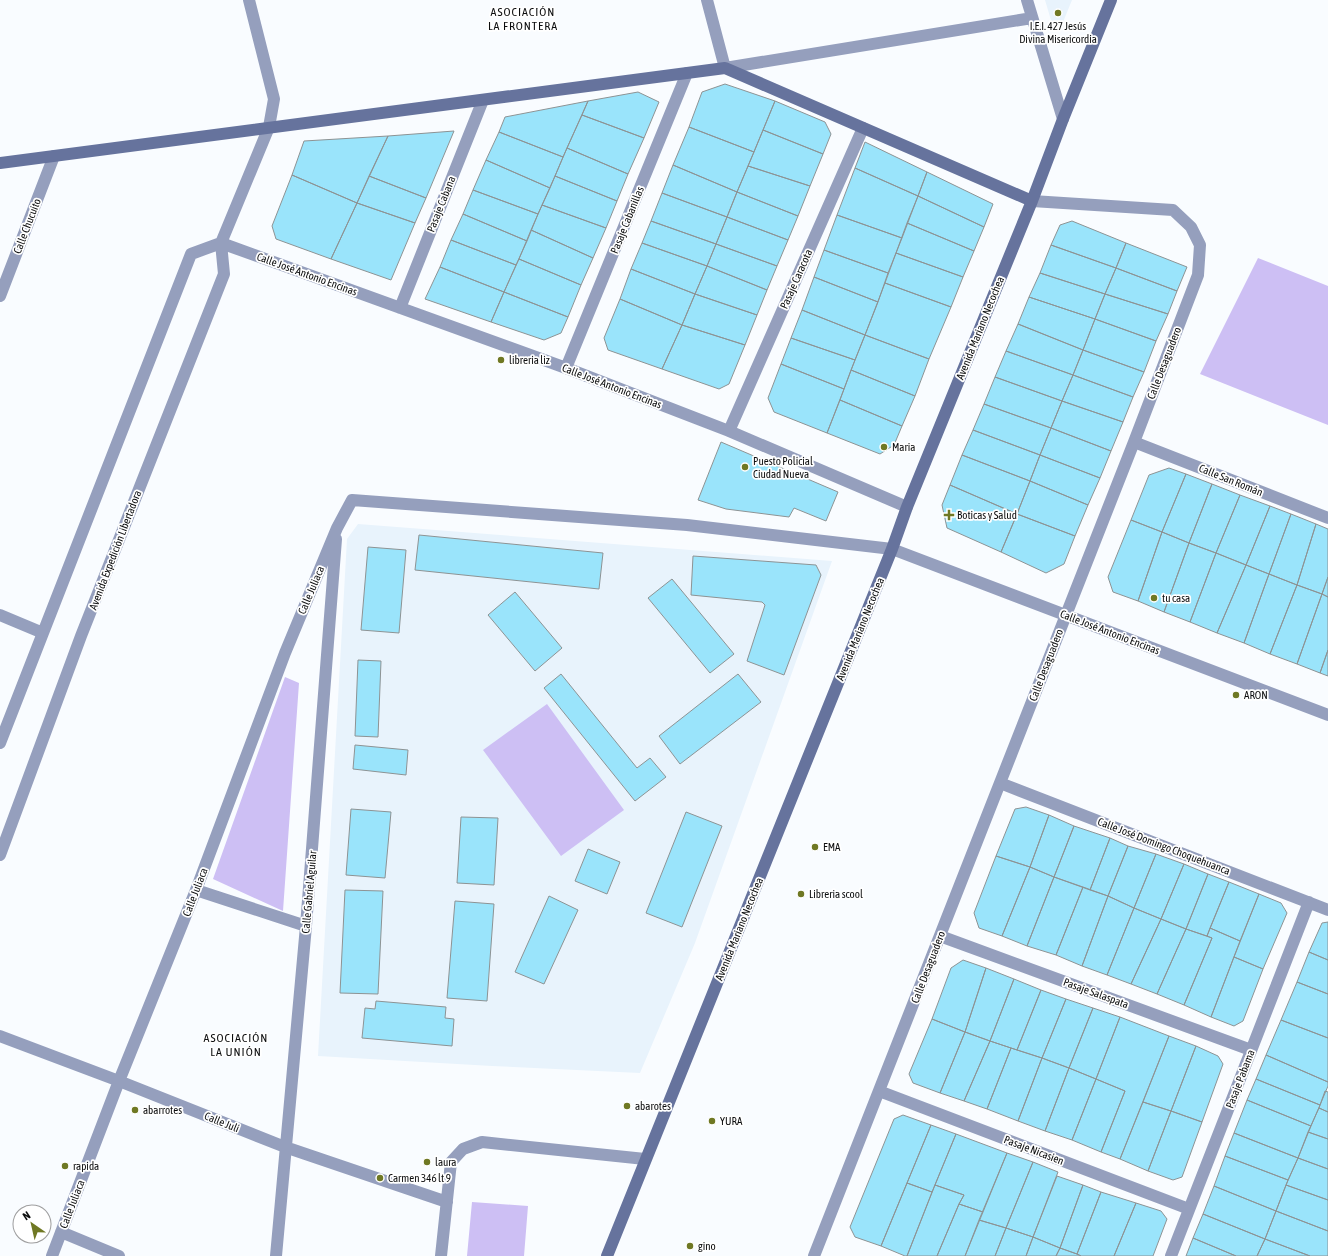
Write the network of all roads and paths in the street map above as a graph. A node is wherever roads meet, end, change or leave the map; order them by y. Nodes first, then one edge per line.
1 (249, 0) edge
2 (707, 0) edge
3 (1027, 0) edge
4 (1111, 0) edge
5 (1032, 18) junction
6 (725, 68) junction
7 (687, 73) junction
8 (483, 100) junction
9 (1063, 119) junction
10 (269, 128) junction
11 (863, 128) junction
12 (54, 156) junction
13 (0, 163) edge
14 (1032, 201) junction
15 (221, 243) junction
16 (0, 296) edge
17 (400, 308) junction
18 (566, 368) junction
19 (729, 431) junction
20 (1134, 442) junction
21 (908, 507) junction
22 (1328, 518) edge
23 (337, 528) junction
24 (892, 550) junction
25 (0, 615) edge
26 (1066, 615) junction
27 (43, 633) junction
28 (1328, 715) edge
29 (0, 743) edge
30 (1000, 783) junction
31 (0, 855) edge
32 (196, 890) junction
33 (1309, 902) junction
34 (1328, 910) edge
35 (306, 926) junction
36 (940, 936) junction
37 (0, 1036) edge
38 (1251, 1050) junction
39 (119, 1081) junction
40 (879, 1091) junction
41 (285, 1147) junction
42 (645, 1159) junction
43 (447, 1202) junction
44 (1189, 1208) junction
45 (61, 1232) junction
46 (52, 1256) edge
47 (119, 1256) edge
48 (276, 1256) edge
49 (441, 1256) edge
50 (607, 1256) edge
51 (814, 1256) edge
52 (1171, 1256) edge

1 - 10 street, Avenida Expedición Libertadora
2 - 6 street
3 - 5 street
4 - 9 main road, Avenida Mariano Necochea
5 - 6 street
5 - 9 street
6 - 7 main road
6 - 11 main road
7 - 8 main road
7 - 18 street, Pasaje Cabanillas
8 - 10 main road
8 - 17 street, Pasaje Cabana
9 - 14 main road, Avenida Mariano Necochea
10 - 12 main road
10 - 15 street, Avenida Expedición Libertadora
11 - 14 main road
11 - 19 street, Pasaje Caracota
12 - 13 main road
12 - 16 street, Calle Chucuito
14 - 20 street, Calle Desaguadero
14 - 21 main road, Avenida Mariano Necochea
15 - 17 street, Calle José Antonio Encinas
15 - 27 street
15 - 31 street, Avenida Expedición Libertadora
17 - 18 street, Calle José Antonio Encinas
18 - 19 street, Calle José Antonio Encinas
19 - 21 street, Calle José Antonio Encinas
20 - 22 street, Calle San Román
20 - 26 street, Calle Desaguadero
21 - 24 main road, Avenida Mariano Necochea
23 - 24 street, Calle Juliaca
23 - 32 street, Calle Juliaca
23 - 35 street, Calle Gabriel Aguilar
24 - 26 street, Calle José Antonio Encinas
24 - 42 main road, Avenida Mariano Necochea
25 - 27 street
26 - 28 street, Calle José Antonio Encinas
26 - 30 street, Calle Desaguadero
27 - 29 street
30 - 33 street, Calle José Domingo Choquehuanca
30 - 36 street, Calle Desaguadero
32 - 35 street
32 - 39 street, Calle Juliaca
33 - 34 street, Calle José Domingo Choquehuanca
33 - 38 street, Pasaje Pabama
35 - 41 street, Calle Gabriel Aguilar
36 - 38 street, Pasaje Salaspata
36 - 40 street, Calle Desaguadero
37 - 39 street, Calle Juli
38 - 44 street, Pasaje Pabama
39 - 41 street, Calle Juli
39 - 45 street, Calle Juliaca
40 - 44 street, Pasaje Nicasien
40 - 51 street, Calle Desaguadero
41 - 43 street, Calle Juli
41 - 48 street, Calle Gabriel Aguilar
42 - 43 street
42 - 50 main road, Avenida Mariano Necochea
43 - 49 street
44 - 52 street, Pasaje Pabama
45 - 46 street, Calle Juliaca
45 - 47 street

